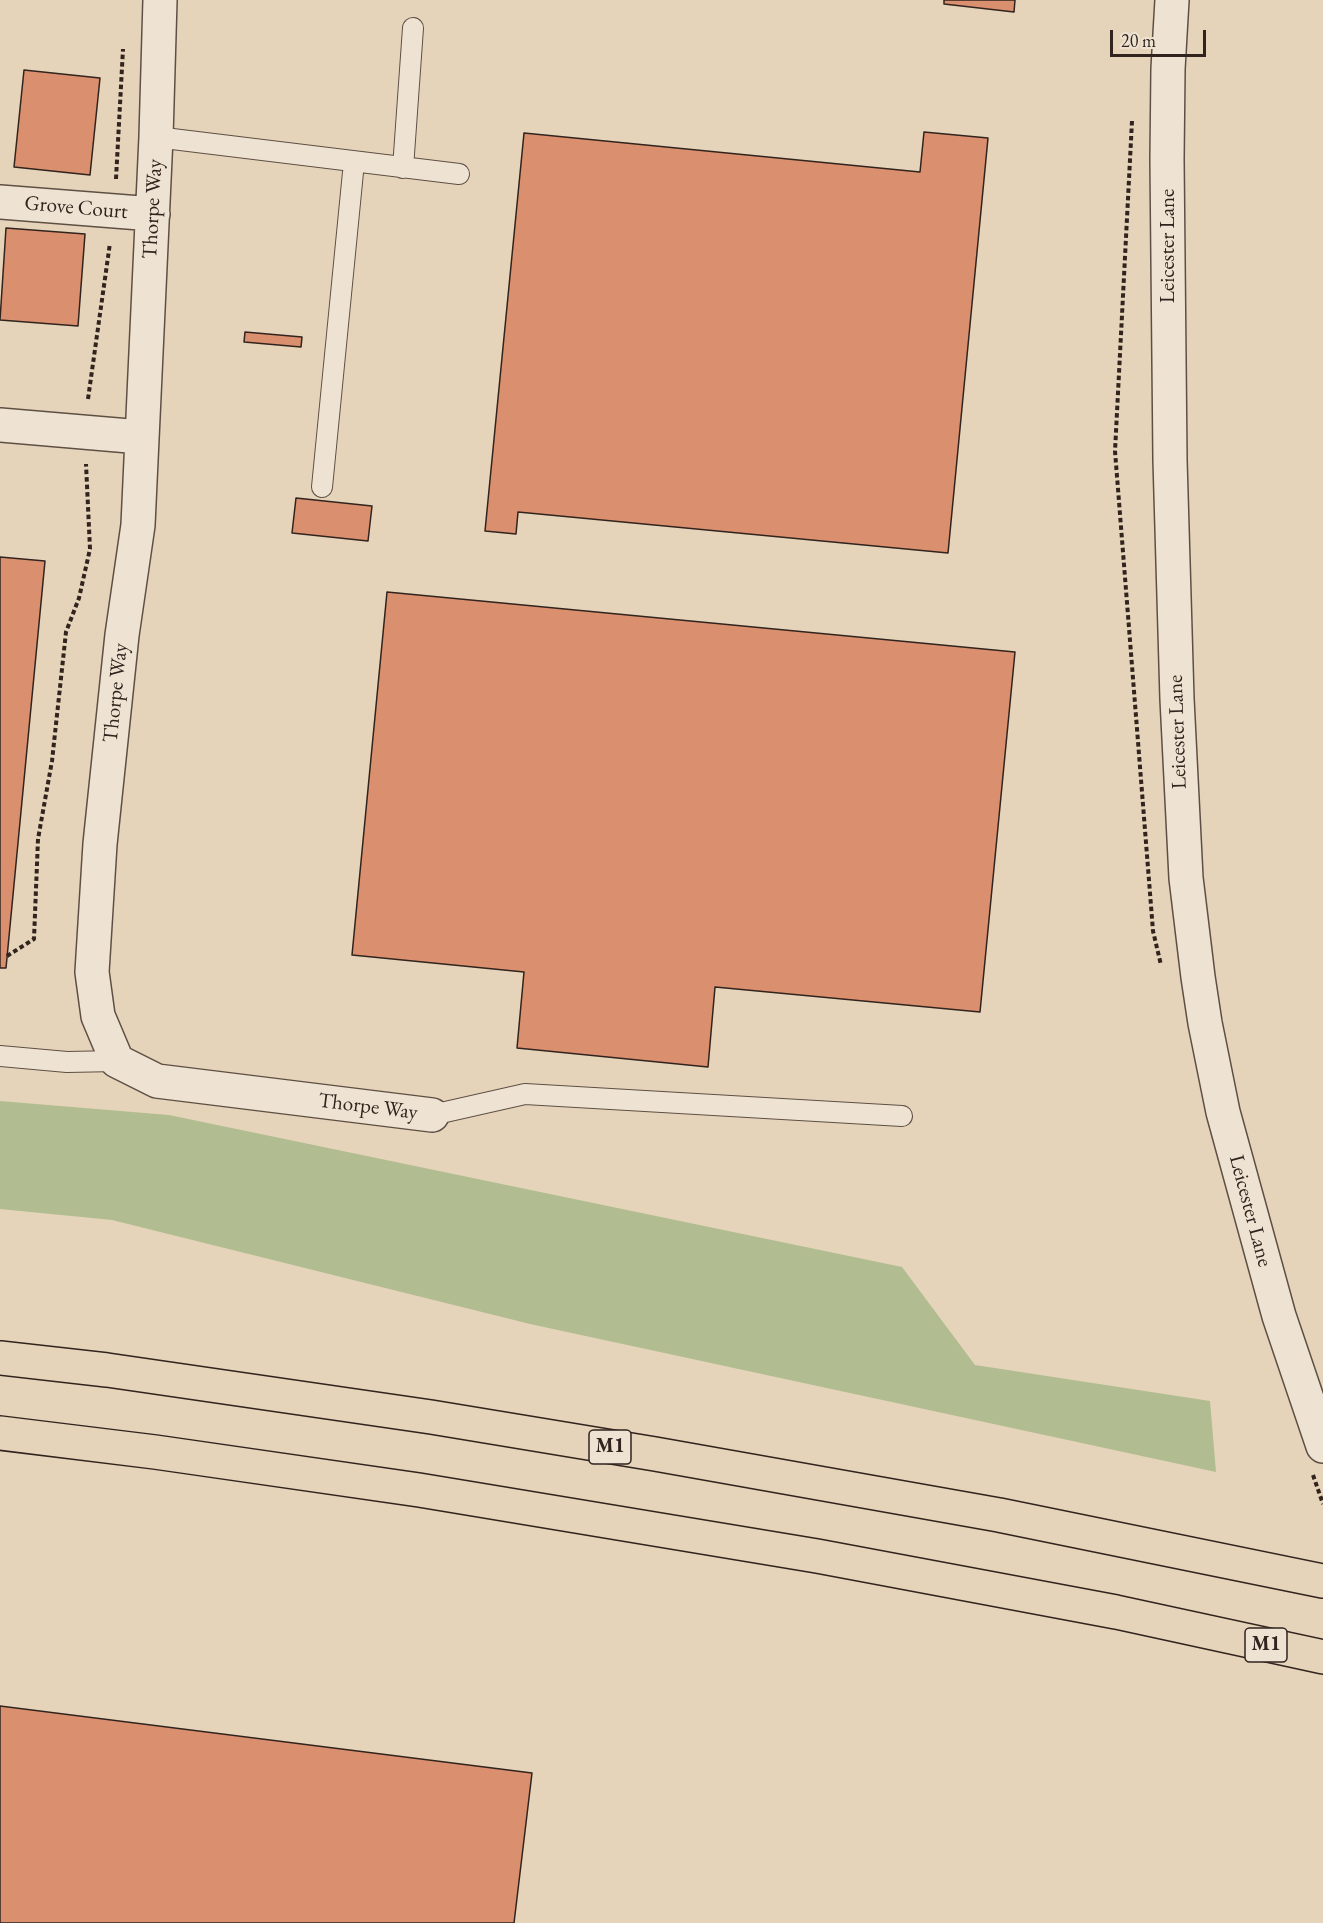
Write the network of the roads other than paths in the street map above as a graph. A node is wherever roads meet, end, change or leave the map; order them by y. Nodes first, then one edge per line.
1 (160, 0) edge
2 (1172, 0) edge
3 (413, 28) dead end
4 (156, 137) junction
5 (354, 162) junction
6 (404, 168) junction
7 (459, 174) dead end
8 (0, 202) edge
9 (153, 214) junction
10 (0, 425) edge
11 (141, 437) junction
12 (322, 487) dead end
13 (0, 1056) edge
14 (117, 1061) junction
15 (432, 1115) joint
16 (902, 1116) dead end
17 (0, 1358) edge
18 (0, 1433) edge
19 (1323, 1446) edge
20 (1323, 1581) edge
21 (1323, 1657) edge

1 - 4 street, Thorpe Way
2 - 19 street, Leicester Lane
3 - 6 lane
4 - 5 lane
4 - 9 street, Thorpe Way
5 - 6 lane
5 - 12 lane
6 - 7 lane
8 - 9 street, Grove Court
9 - 11 street, Thorpe Way
10 - 11 street
11 - 14 street, Thorpe Way
13 - 14 lane
14 - 15 street, Thorpe Way
15 - 16 lane
17 - 20 highway, M1
18 - 21 highway, M1

